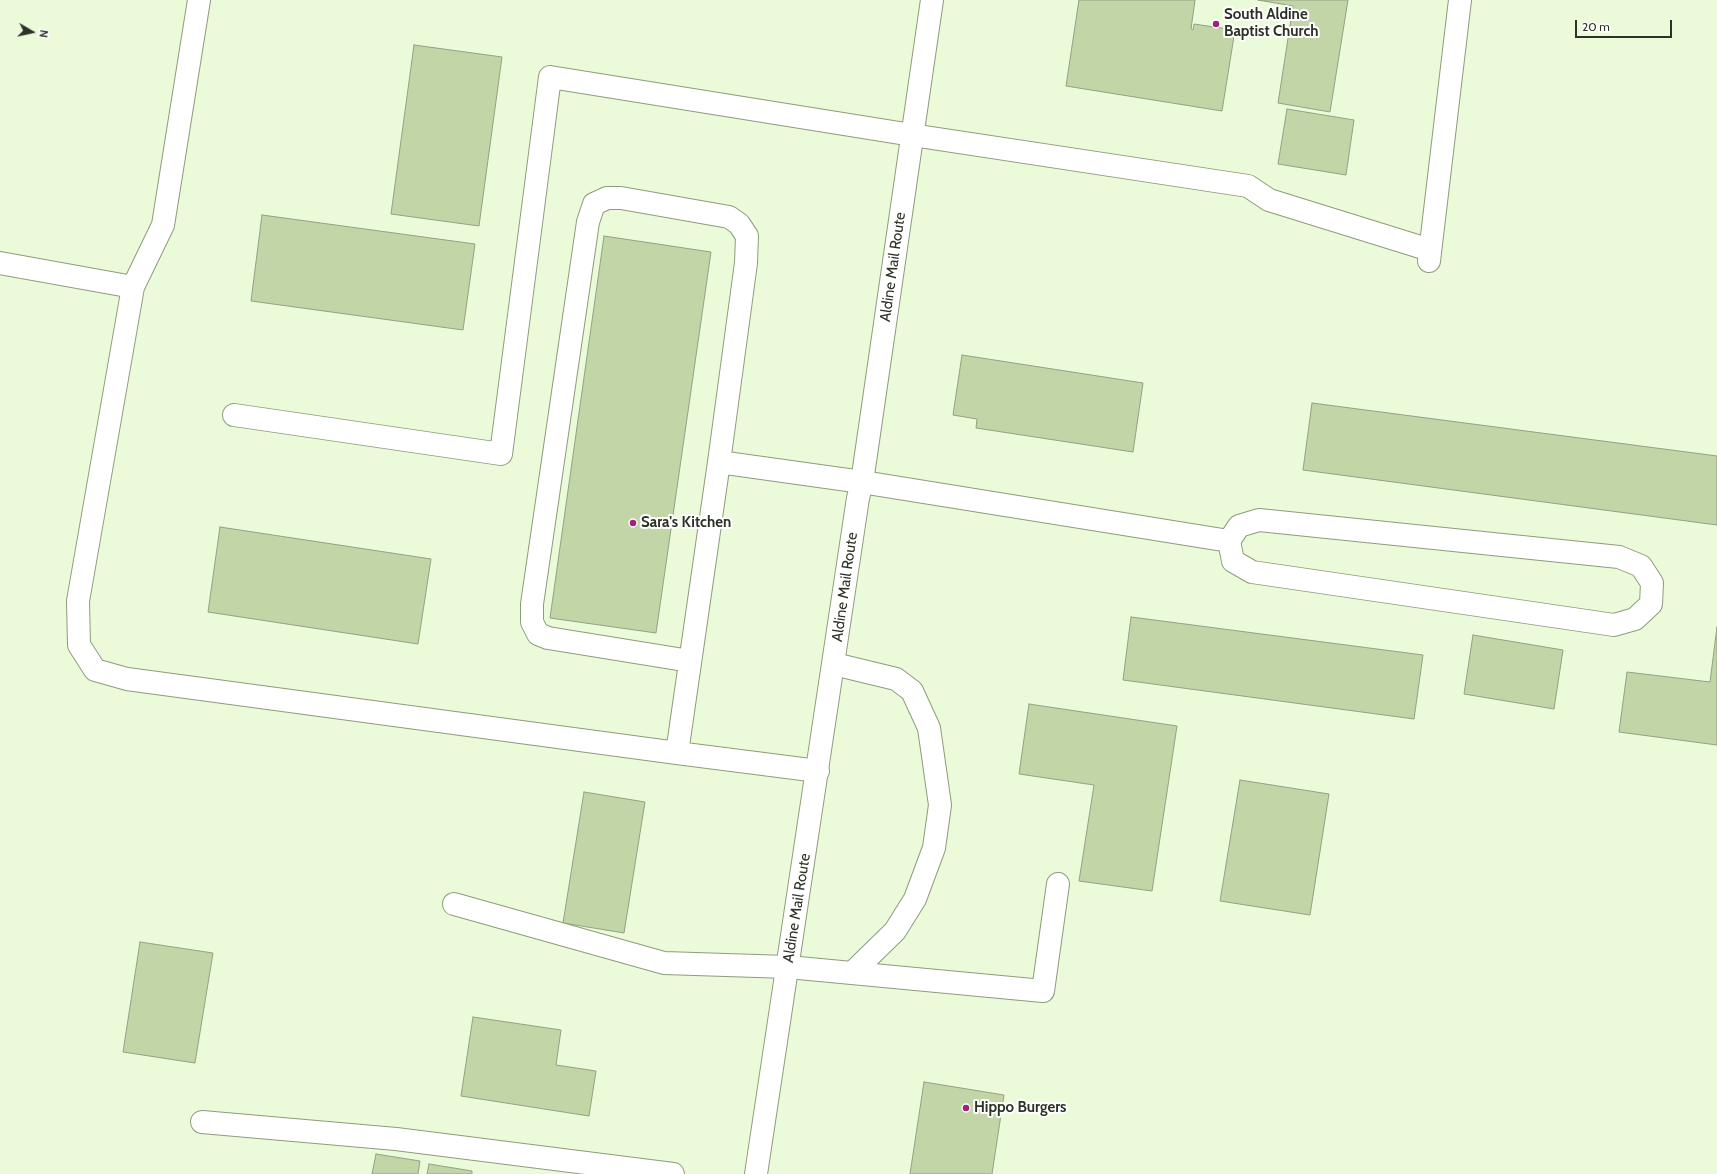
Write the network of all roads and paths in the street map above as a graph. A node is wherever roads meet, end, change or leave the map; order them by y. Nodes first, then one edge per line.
1 (199, 0) edge
2 (932, 0) edge
3 (1460, 0) edge
4 (912, 135) junction
5 (0, 264) edge
6 (133, 288) junction
7 (234, 415) dead end
8 (718, 462) junction
9 (862, 482) junction
10 (1228, 541) junction
11 (690, 661) junction
12 (834, 664) junction
13 (677, 753) junction
14 (818, 771) junction
15 (1058, 884) dead end
16 (454, 904) dead end
17 (788, 967) junction
18 (852, 973) junction
19 (202, 1122) dead end
20 (673, 1174) edge
21 (756, 1174) edge

1 - 6 main road
2 - 4 main road, Aldine Mail Route
3 - 4 main road
4 - 7 main road
4 - 9 main road, Aldine Mail Route
5 - 6 main road
6 - 13 main road
8 - 9 main road
8 - 11 main road
8 - 11 main road
9 - 10 main road
9 - 12 main road, Aldine Mail Route
10 - 10 main road
11 - 13 main road
12 - 14 main road, Aldine Mail Route
12 - 18 main road
13 - 14 main road
14 - 17 main road, Aldine Mail Route
15 - 18 main road
16 - 17 main road
17 - 18 main road
17 - 21 main road, Aldine Mail Route
19 - 20 main road

